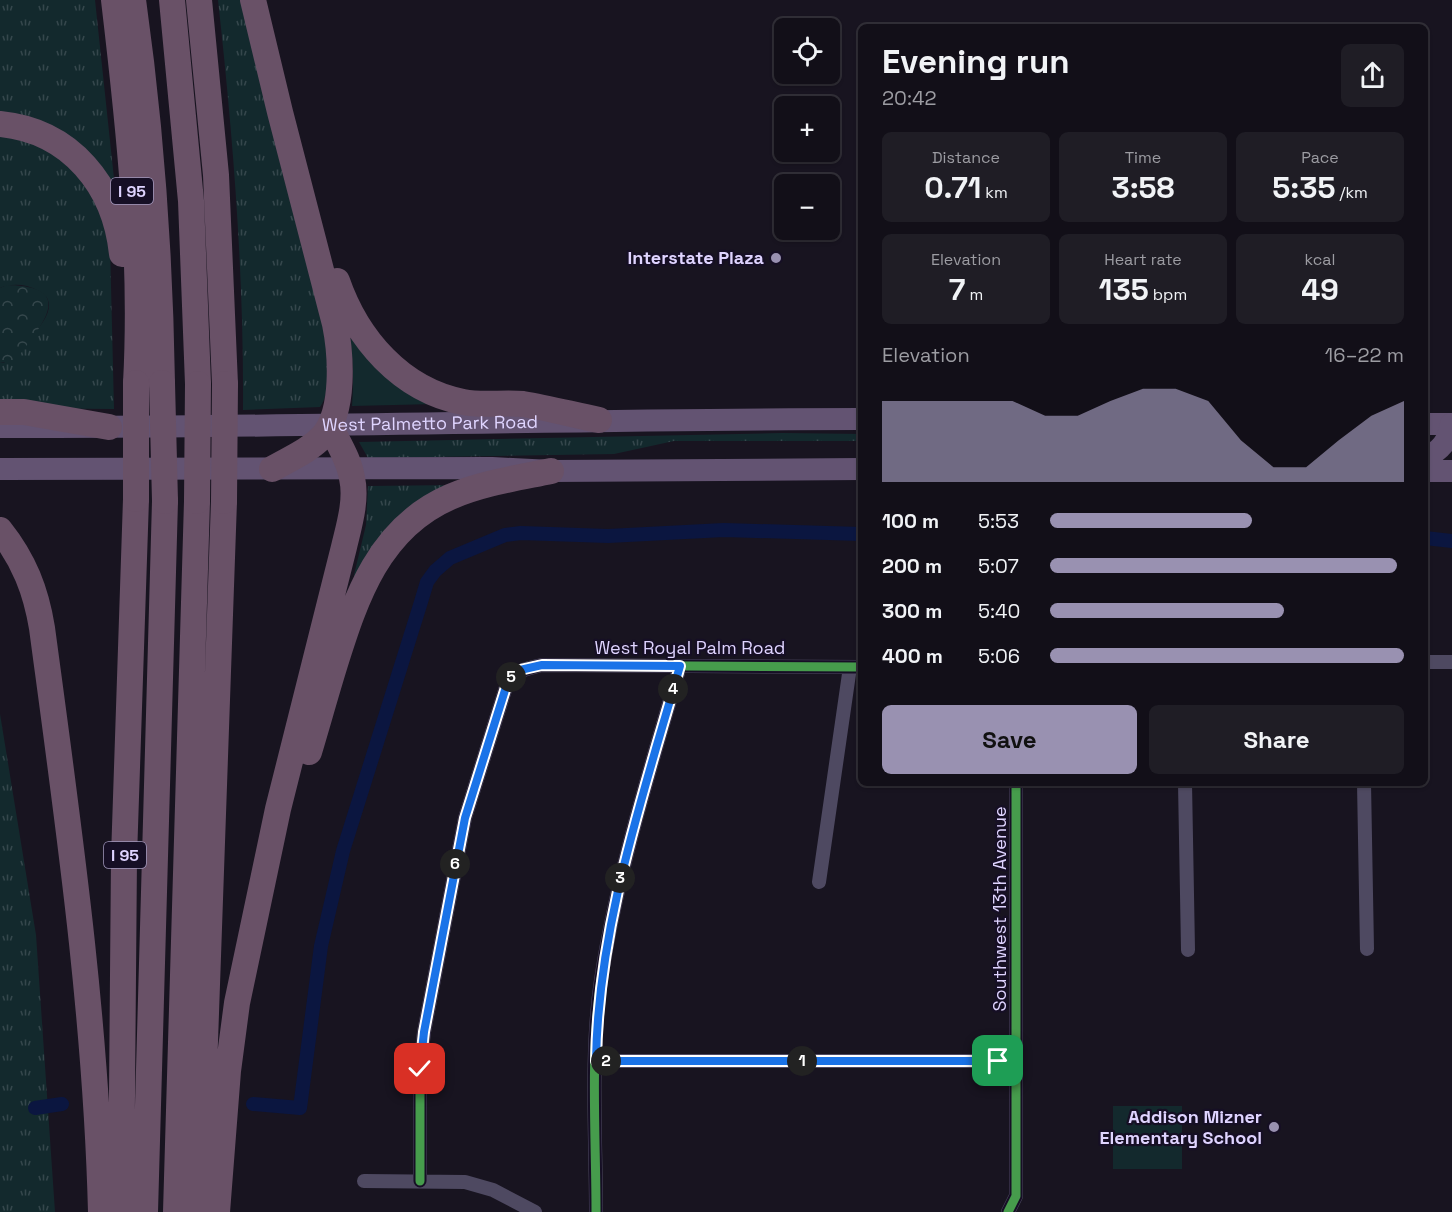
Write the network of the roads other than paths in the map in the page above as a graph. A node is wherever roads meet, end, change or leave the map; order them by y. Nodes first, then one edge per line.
1 (114, 0) edge
2 (133, 0) edge
3 (172, 0) edge
4 (199, 0) edge
5 (253, 0) edge
6 (280, 112) junction
7 (0, 124) edge
8 (132, 189) junction
9 (162, 351) junction
10 (136, 383) junction
11 (210, 384) junction
12 (0, 412) edge
13 (858, 419) edge
14 (599, 420) junction
15 (1428, 424) edge
16 (1452, 424) edge
17 (330, 426) junction
18 (109, 427) junction
19 (0, 428) edge
20 (1428, 456) edge
21 (0, 469) edge
22 (272, 469) junction
23 (350, 469) junction
24 (858, 469) edge
25 (551, 471) junction
26 (1428, 471) edge
27 (1452, 471) edge
28 (0, 530) edge
29 (1428, 662) edge
30 (1452, 662) edge
31 (680, 666) junction
32 (856, 667) edge
33 (1016, 786) edge
34 (1185, 786) edge
35 (1364, 786) edge
36 (265, 870) junction
37 (819, 882) dead end
38 (1188, 950) dead end
39 (1367, 950) dead end
40 (596, 1061) junction
41 (1016, 1061) junction
42 (364, 1181) dead end
43 (420, 1181) junction
44 (101, 1212) edge
45 (121, 1212) edge
46 (145, 1212) edge
47 (176, 1212) edge
48 (199, 1212) edge
49 (218, 1212) edge
50 (535, 1212) edge
51 (596, 1212) edge
52 (1008, 1212) edge

1 - 8 highway, I 95
2 - 9 highway
3 - 11 highway
4 - 11 highway
5 - 6 highway
6 - 14 highway
6 - 17 highway
7 - 10 highway
8 - 9 highway
8 - 10 highway, I 95
9 - 46 highway, bridge
10 - 45 highway, I 95, bridge
11 - 47 highway, bridge
11 - 48 highway, bridge
12 - 18 highway
13 - 14 main road, West Palmetto Park Road
14 - 17 main road, West Palmetto Park Road
15 - 16 main road
16 - 20 main road
17 - 18 main road, West Palmetto Park Road
17 - 22 highway
17 - 23 highway
18 - 19 main road, West Palmetto Park Road
21 - 22 main road
22 - 23 main road
23 - 25 main road
23 - 36 highway
24 - 25 main road
25 - 36 highway
26 - 27 main road
28 - 44 highway
29 - 30 street
31 - 32 street, West Royal Palm Road
31 - 40 street
31 - 43 street, West Royal Palm Road
32 - 37 street
33 - 41 street, Southwest 13th Avenue
34 - 38 street
35 - 39 street
36 - 49 highway
40 - 41 street
40 - 51 street
41 - 52 street, Southwest 13th Avenue
42 - 43 street
43 - 50 street

